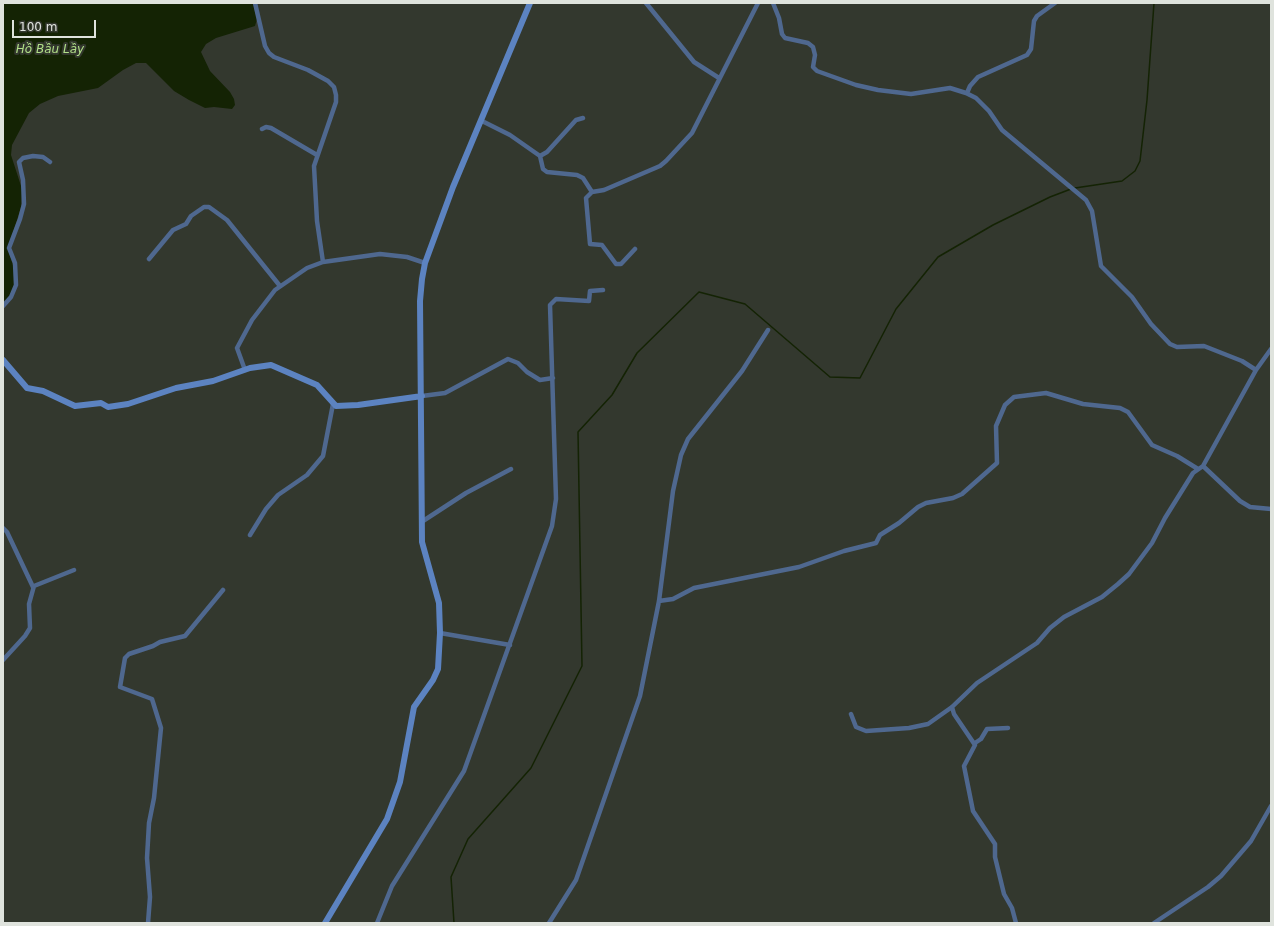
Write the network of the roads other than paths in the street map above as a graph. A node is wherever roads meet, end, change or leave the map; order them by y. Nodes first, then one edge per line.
1 (255, 3) edge
2 (530, 3) edge
3 (646, 3) edge
4 (758, 3) edge
5 (773, 3) edge
6 (1054, 3) edge
7 (719, 78) junction
8 (968, 93) junction
9 (583, 118) dead end
10 (482, 121) junction
11 (262, 129) dead end
12 (317, 155) junction
13 (540, 156) junction
14 (50, 162) dead end
15 (592, 192) junction
16 (635, 249) dead end
17 (149, 259) dead end
18 (323, 262) junction
19 (425, 263) junction
20 (280, 286) junction
21 (604, 290) dead end
22 (3, 306) edge
23 (768, 330) dead end
24 (1271, 349) edge
25 (3, 360) edge
26 (245, 370) junction
27 (1256, 370) junction
28 (553, 378) junction
29 (422, 396) junction
30 (333, 404) junction
31 (1203, 466) junction
32 (511, 469) dead end
33 (1198, 469) junction
34 (1271, 509) edge
35 (423, 521) junction
36 (3, 528) edge
37 (250, 535) dead end
38 (74, 570) dead end
39 (33, 587) junction
40 (223, 590) dead end
41 (659, 601) junction
42 (440, 633) junction
43 (510, 645) junction
44 (3, 660) edge
45 (952, 707) junction
46 (851, 714) dead end
47 (1008, 728) dead end
48 (975, 743) junction
49 (1271, 806) edge
50 (148, 923) edge
51 (325, 923) edge
52 (377, 923) edge
53 (549, 923) edge
54 (1016, 923) edge
55 (1154, 923) edge

1 - 12 street
2 - 10 street
3 - 7 street
4 - 7 street
5 - 8 street
6 - 8 street
7 - 15 street
8 - 27 street
9 - 13 street
10 - 13 street
10 - 19 street
11 - 12 street
12 - 18 street
13 - 15 street
14 - 22 street
15 - 16 street
17 - 20 street
18 - 19 street
18 - 20 street
19 - 29 street
20 - 26 street
21 - 28 street
23 - 41 street
24 - 27 street
25 - 26 street
26 - 30 street
27 - 31 street
28 - 29 street
28 - 43 street
29 - 30 street
29 - 35 street
30 - 37 street
31 - 33 street
31 - 34 street
32 - 35 street
33 - 41 street
33 - 45 street
35 - 42 street
36 - 39 street
38 - 39 street
39 - 44 street
40 - 50 street
41 - 53 street
42 - 43 street
42 - 51 street
43 - 52 street
45 - 46 street
45 - 48 street
47 - 48 street
48 - 54 street
49 - 55 street

